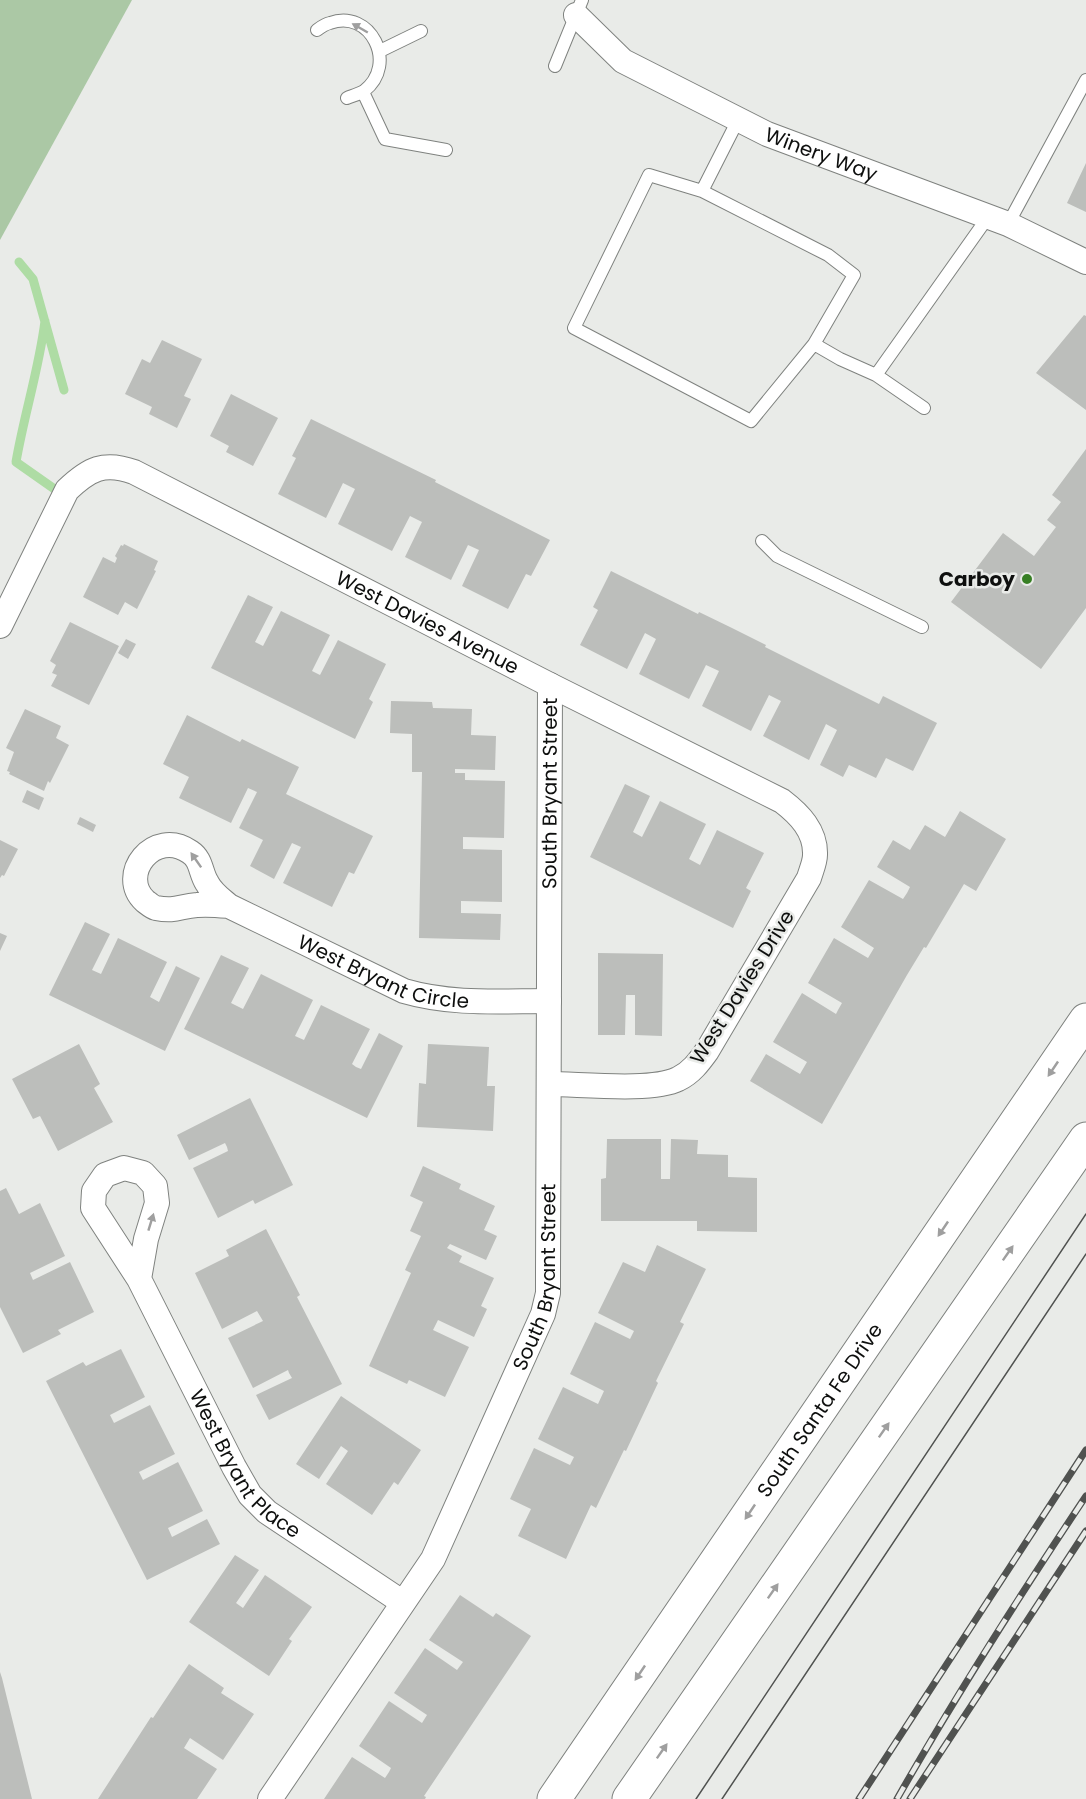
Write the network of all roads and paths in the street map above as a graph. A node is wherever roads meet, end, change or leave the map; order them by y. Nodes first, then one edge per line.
1 (579, 8) edge
2 (317, 30) dead end
3 (421, 31) dead end
4 (380, 51) junction
5 (555, 66) dead end
6 (1086, 80) edge
7 (363, 92) junction
8 (347, 98) dead end
9 (738, 120) junction
10 (446, 150) dead end
11 (702, 191) junction
12 (998, 220) junction
13 (1086, 262) edge
14 (814, 344) junction
15 (876, 375) junction
16 (924, 408) dead end
17 (762, 541) dead end
18 (0, 626) edge
19 (922, 627) dead end
20 (550, 686) junction
21 (812, 835) joint
22 (229, 906) dead end
23 (549, 1001) junction
24 (1086, 1020) edge
25 (549, 1084) junction
26 (1086, 1139) edge
27 (139, 1279) dead end
28 (402, 1602) junction
29 (270, 1799) edge
30 (554, 1799) edge
31 (629, 1799) edge

1 - 5 lane
1 - 9 street, Winery Way
4 -> 2 lane
3 - 4 lane
4 - 7 lane
6 - 12 lane
7 - 8 lane
7 - 10 lane
9 - 11 lane
9 - 12 street, Winery Way
11 - 14 lane
11 - 14 lane
12 - 13 street, Winery Way
12 - 15 lane
14 - 15 lane
15 - 16 lane
17 - 19 lane
18 - 20 street, West Davies Avenue
20 - 21 street, West Davies Avenue
20 - 23 street, South Bryant Street
21 - 25 street, West Davies Drive
22 - 23 street, West Bryant Circle
23 - 25 street, South Bryant Street
24 -> 30 highway, South Santa Fe Drive
25 - 28 street, South Bryant Street
31 -> 26 highway
27 - 28 street, West Bryant Place
28 - 29 street, South Bryant Street

